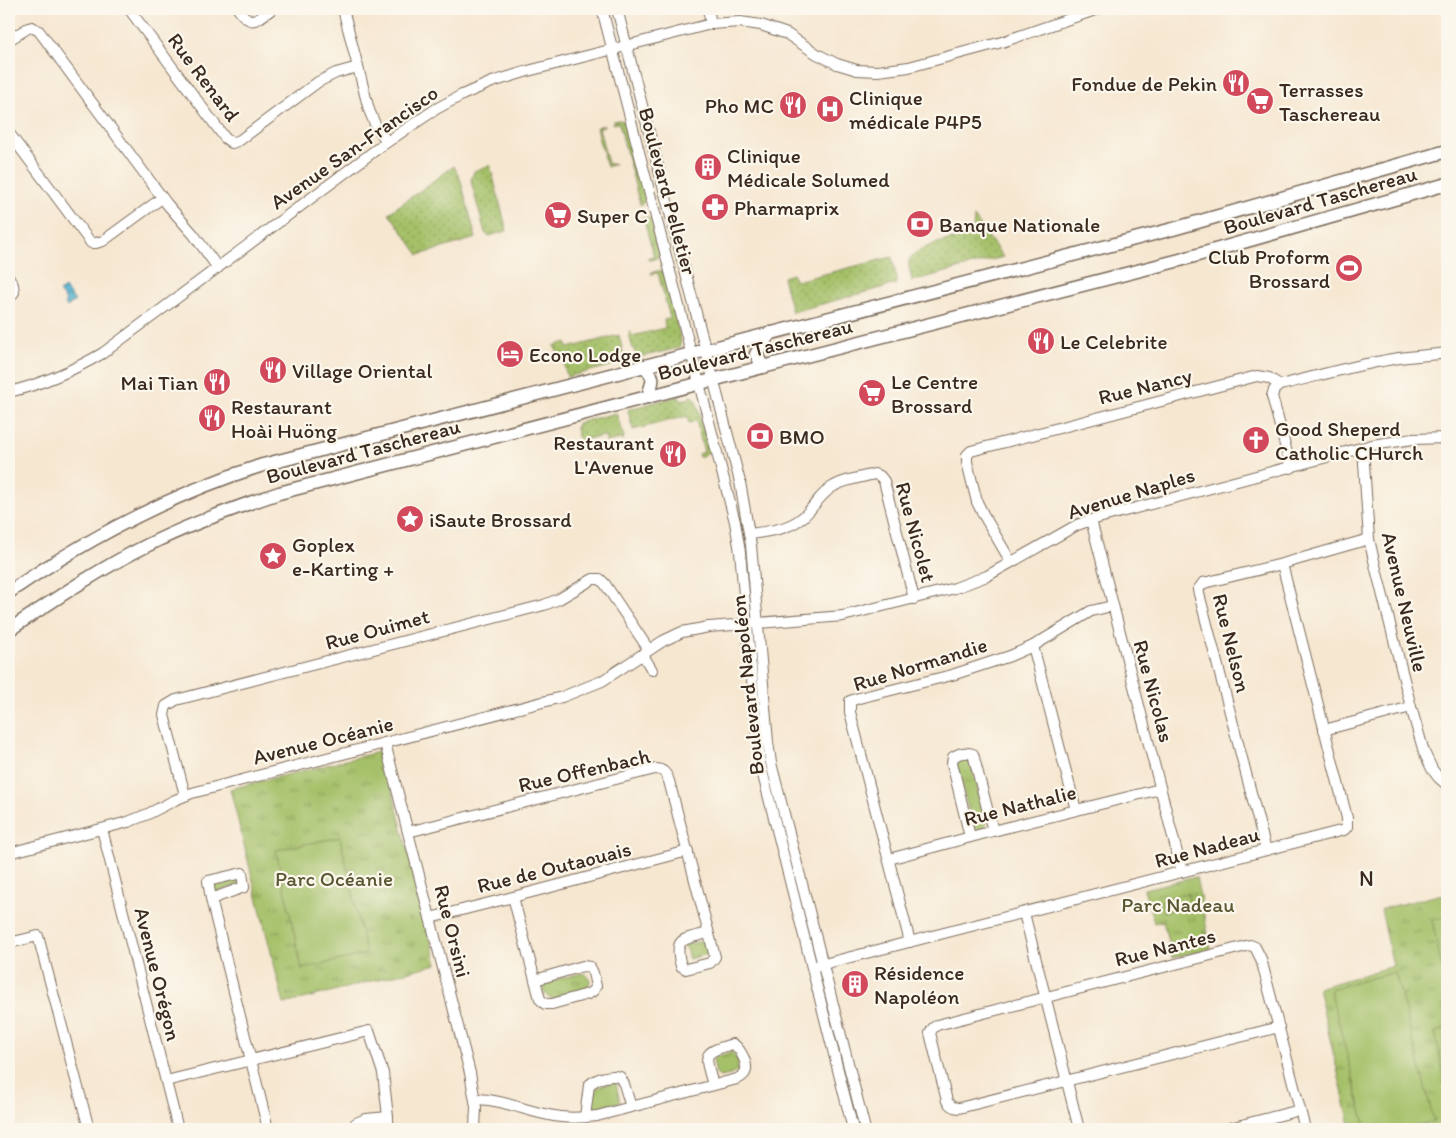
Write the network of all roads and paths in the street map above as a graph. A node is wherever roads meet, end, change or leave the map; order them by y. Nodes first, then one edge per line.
1 (129, 9) edge
2 (238, 9) edge
3 (272, 9) edge
4 (343, 9) edge
5 (602, 9) edge
6 (617, 9) edge
7 (708, 9) edge
8 (1098, 9) edge
9 (711, 24) junction
10 (9, 40) edge
11 (627, 45) junction
12 (612, 49) junction
13 (358, 67) junction
14 (9, 133) edge
15 (387, 142) junction
16 (652, 142) junction
17 (637, 146) junction
18 (1447, 152) edge
19 (1447, 184) edge
20 (162, 198) junction
21 (682, 259) junction
22 (667, 263) junction
23 (218, 268) junction
24 (9, 278) edge
25 (9, 299) edge
26 (770, 334) junction
27 (705, 350) junction
28 (1447, 353) edge
29 (691, 354) junction
30 (644, 366) junction
31 (763, 367) junction
32 (713, 380) junction
33 (699, 383) junction
34 (1280, 385) junction
35 (9, 392) edge
36 (648, 397) junction
37 (1447, 438) edge
38 (1362, 448) junction
39 (733, 454) junction
40 (719, 458) junction
41 (1290, 468) junction
42 (1091, 520) junction
43 (750, 534) junction
44 (1369, 539) junction
45 (1011, 562) junction
46 (1282, 564) junction
47 (9, 592) edge
48 (914, 599) junction
49 (1112, 606) junction
50 (747, 624) junction
51 (758, 624) junction
52 (9, 630) edge
53 (1033, 646) junction
54 (646, 653) junction
55 (652, 670) dead end
56 (1411, 708) junction
57 (1324, 730) junction
58 (386, 743) junction
59 (1447, 785) edge
60 (1160, 789) junction
61 (185, 795) junction
62 (1076, 810) junction
63 (102, 829) junction
64 (993, 831) junction
65 (408, 832) junction
66 (970, 837) junction
67 (1266, 850) junction
68 (688, 851) junction
69 (9, 853) edge
70 (889, 859) junction
71 (1182, 872) junction
72 (513, 897) junction
73 (211, 899) dead end
74 (1024, 913) junction
75 (430, 918) junction
76 (708, 933) dead end
77 (910, 942) junction
78 (9, 943) edge
79 (823, 965) junction
80 (812, 968) junction
81 (535, 980) junction
82 (1045, 997) junction
83 (1279, 1027) junction
84 (251, 1060) junction
85 (166, 1081) junction
86 (1067, 1081) junction
87 (713, 1086) junction
88 (475, 1100) junction
89 (631, 1107) junction
90 (1300, 1110) junction
91 (388, 1117) junction
92 (585, 1117) junction
93 (88, 1129) edge
94 (178, 1129) edge
95 (268, 1129) edge
96 (356, 1129) edge
97 (388, 1129) edge
98 (475, 1129) edge
99 (853, 1129) edge
100 (865, 1129) edge
101 (1080, 1129) edge
102 (1226, 1129) edge
103 (1304, 1129) edge

1 - 13 street, Rue Renard
2 - 3 street
4 - 13 street
5 - 12 street, Boulevard Pelletier
6 - 11 street, Boulevard Pelletier
7 - 9 street
8 - 9 street, Avenue San-Francisco
9 - 11 street, Avenue San-Francisco
10 - 20 street
11 - 12 street, Avenue San-Francisco
11 - 16 street, Boulevard Pelletier
12 - 15 street, Avenue San-Francisco
12 - 17 street, Boulevard Pelletier
13 - 15 street
14 - 20 street
15 - 23 street, Avenue San-Francisco
16 - 17 street
16 - 21 street, Boulevard Pelletier
17 - 22 street, Boulevard Pelletier
18 - 26 main road, Boulevard Taschereau
19 - 31 main road, Boulevard Taschereau
20 - 23 street
21 - 22 street
21 - 27 street, Boulevard Pelletier
22 - 29 street, Boulevard Pelletier
23 - 35 street, Avenue San-Francisco
24 - 25 street
26 - 27 main road, Boulevard Taschereau
26 - 31 main road
27 - 29 main road, Boulevard Taschereau
27 - 32 street, Boulevard Pelletier
28 - 34 street
29 - 30 main road, Boulevard Taschereau
29 - 33 street, Boulevard Pelletier
30 - 36 main road
30 - 47 main road, Boulevard Taschereau
31 - 32 main road, Boulevard Taschereau
32 - 33 main road, Boulevard Taschereau
32 - 39 street, Boulevard Napoléon
33 - 36 main road, Boulevard Taschereau
33 - 40 street, Boulevard Napoléon
34 - 41 street
34 - 45 street, Rue Nancy
36 - 52 main road, Boulevard Taschereau
37 - 38 street, Avenue Naples
38 - 41 street, Avenue Naples
38 - 44 street, Avenue Neuville
39 - 40 street
39 - 43 street, Boulevard Napoléon
40 - 50 street, Boulevard Napoléon
41 - 42 street, Avenue Naples
42 - 45 street, Avenue Naples
42 - 49 street, Rue Nicolas
43 - 48 street, Rue Nicolet
43 - 51 street, Boulevard Napoléon
44 - 46 street, Rue Nelson
44 - 56 street, Avenue Neuville
45 - 48 street, Avenue Naples
46 - 57 street, Rue Nadeau
46 - 67 street, Rue Nelson
48 - 51 street, Avenue Naples
49 - 53 street, Rue Normandie
49 - 60 street, Rue Nicolas
50 - 51 street, Avenue Naples
50 - 54 street, Avenue Océanie
50 - 80 street, Boulevard Napoléon
51 - 79 street, Boulevard Napoléon
53 - 62 street
53 - 70 street, Rue Normandie
54 - 55 street
54 - 58 street, Avenue Océanie
54 - 61 street, Rue Ouimet
56 - 57 street
56 - 59 street, Avenue Neuville
57 - 67 street, Rue Nadeau
58 - 61 street, Avenue Océanie
58 - 65 street, Rue Orsini
60 - 62 street, Rue Nathalie
60 - 71 street, Rue Nicolas
61 - 63 street, Avenue Océanie
62 - 64 street, Rue Nathalie
63 - 69 street, Avenue Océanie
63 - 85 street, Avenue Orégon
64 - 66 street, Rue Nathalie
64 - 66 street
65 - 68 street, Rue Offenbach
65 - 75 street, Rue Orsini
66 - 70 street, Rue Nathalie
67 - 71 street, Rue Nadeau
68 - 72 street, Rue de Outaouais
68 - 76 street, Rue Offenbach
70 - 77 street, Rue Normandie
71 - 74 street, Rue Nadeau
72 - 75 street, Rue de Outaouais
72 - 81 street
73 - 84 street
74 - 77 street, Rue Nadeau
74 - 82 street
75 - 88 street, Rue Orsini
77 - 79 street, Rue Nadeau
78 - 93 street
79 - 80 street, Rue Nadeau
79 - 100 street, Boulevard Napoléon
80 - 99 street, Boulevard Napoléon
81 - 81 street
82 - 83 street, Rue Nantes
82 - 86 street
82 - 86 street
83 - 86 street
83 - 90 street, Rue Nantes
84 - 85 street
84 - 91 street
84 - 95 street
85 - 94 street, Avenue Orégon
86 - 101 street
87 - 87 street
87 - 89 street
88 - 92 street
88 - 98 street, Rue Orsini
89 - 92 street
89 - 92 street
90 - 102 street
90 - 103 street, Rue Nantes
91 - 96 street
91 - 97 street

